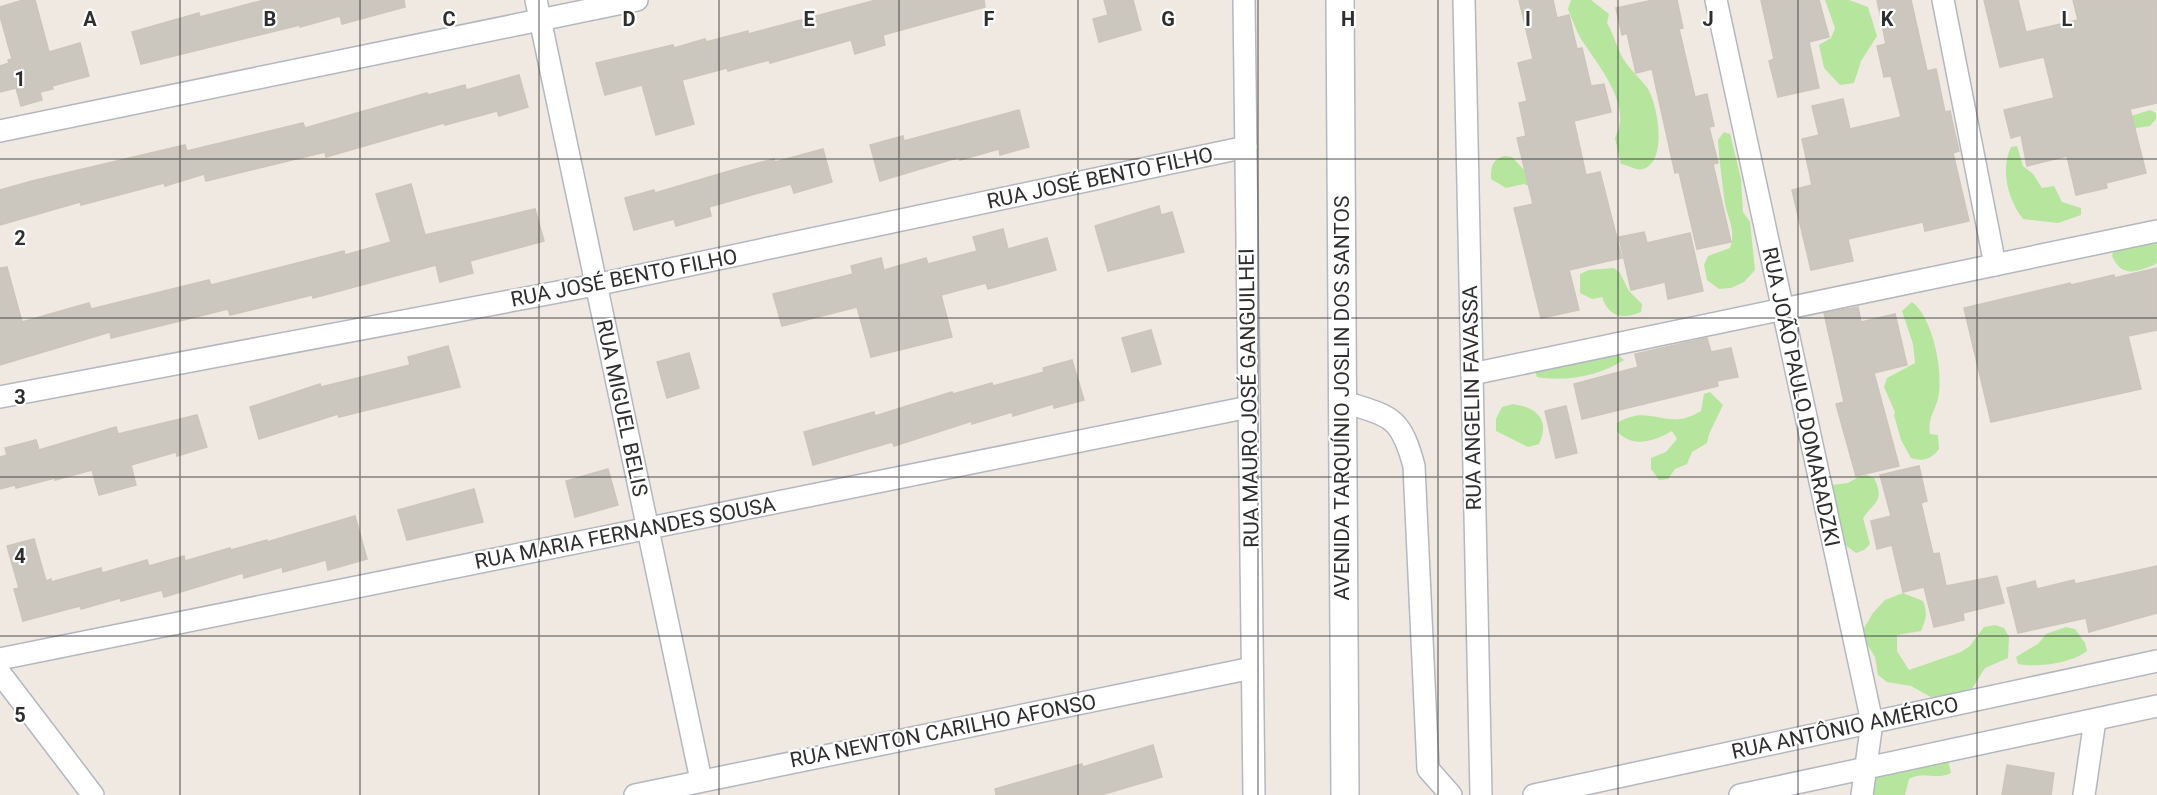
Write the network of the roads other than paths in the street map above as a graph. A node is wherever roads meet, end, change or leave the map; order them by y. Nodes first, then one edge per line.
1 (637, 0) edge
2 (1244, 0) edge
3 (1340, 0) edge
4 (1464, 0) edge
5 (1716, 0) edge
6 (1943, 0) edge
7 (537, 9) edge
8 (0, 132) edge
9 (1246, 147) junction
10 (2157, 231) edge
11 (1995, 265) junction
12 (596, 285) junction
13 (1782, 309) junction
14 (1472, 374) junction
15 (0, 397) edge
16 (1342, 401) junction
17 (1249, 407) junction
18 (648, 529) junction
19 (0, 659) edge
20 (2157, 661) edge
21 (1252, 668) junction
22 (0, 673) edge
23 (2157, 706) edge
24 (2095, 720) junction
25 (1872, 722) junction
26 (1866, 768) junction
27 (701, 780) junction
28 (93, 795) edge
29 (635, 795) edge
30 (1254, 795) edge
31 (1345, 795) edge
32 (1451, 795) edge
33 (1481, 795) edge
34 (1534, 795) edge
35 (1740, 795) edge
36 (1862, 795) edge
37 (2084, 795) edge

1 - 7 street
2 - 9 street, RUA MAURO JOSÉ GANGUILHEI
3 - 16 street, AVENIDA TARQUÍNIO JOSLIN DOS SANTOS
4 - 14 street, RUA ANGELIN FAVASSA
5 - 13 street, RUA JOÃO PAULO DOMARADZKI
6 - 11 street
7 - 8 street
7 - 12 street, RUA MIGUEL BELIS
9 - 12 street, RUA JOSÉ BENTO FILHO
9 - 17 street, RUA MAURO JOSÉ GANGUILHEI
10 - 11 street
11 - 13 street
12 - 15 street, RUA JOSÉ BENTO FILHO
12 - 18 street, RUA MIGUEL BELIS
13 - 14 street
13 - 25 street, RUA JOÃO PAULO DOMARADZKI
14 - 33 street, RUA ANGELIN FAVASSA
16 - 31 street, AVENIDA TARQUÍNIO JOSLIN DOS SANTOS
16 - 32 street
17 - 18 street, RUA MARIA FERNANDES SOUSA
17 - 21 street, RUA MAURO JOSÉ GANGUILHEI
18 - 19 street, RUA MARIA FERNANDES SOUSA
18 - 27 street, RUA MIGUEL BELIS
20 - 25 street, RUA ANTÔNIO AMÉRICO
21 - 27 street, RUA NEWTON CARILHO AFONSO
21 - 30 street, RUA MAURO JOSÉ GANGUILHEI
22 - 28 street
23 - 24 street, RUA ANTÔNIO AMÉRICO
24 - 26 street, RUA ANTÔNIO AMÉRICO
24 - 37 street
25 - 26 street, RUA JOÃO PAULO DOMARADZKI
25 - 34 street, RUA ANTÔNIO AMÉRICO
26 - 35 street, RUA ANTÔNIO AMÉRICO
26 - 36 street, RUA JOÃO PAULO DOMARADZKI
27 - 29 street, RUA NEWTON CARILHO AFONSO

